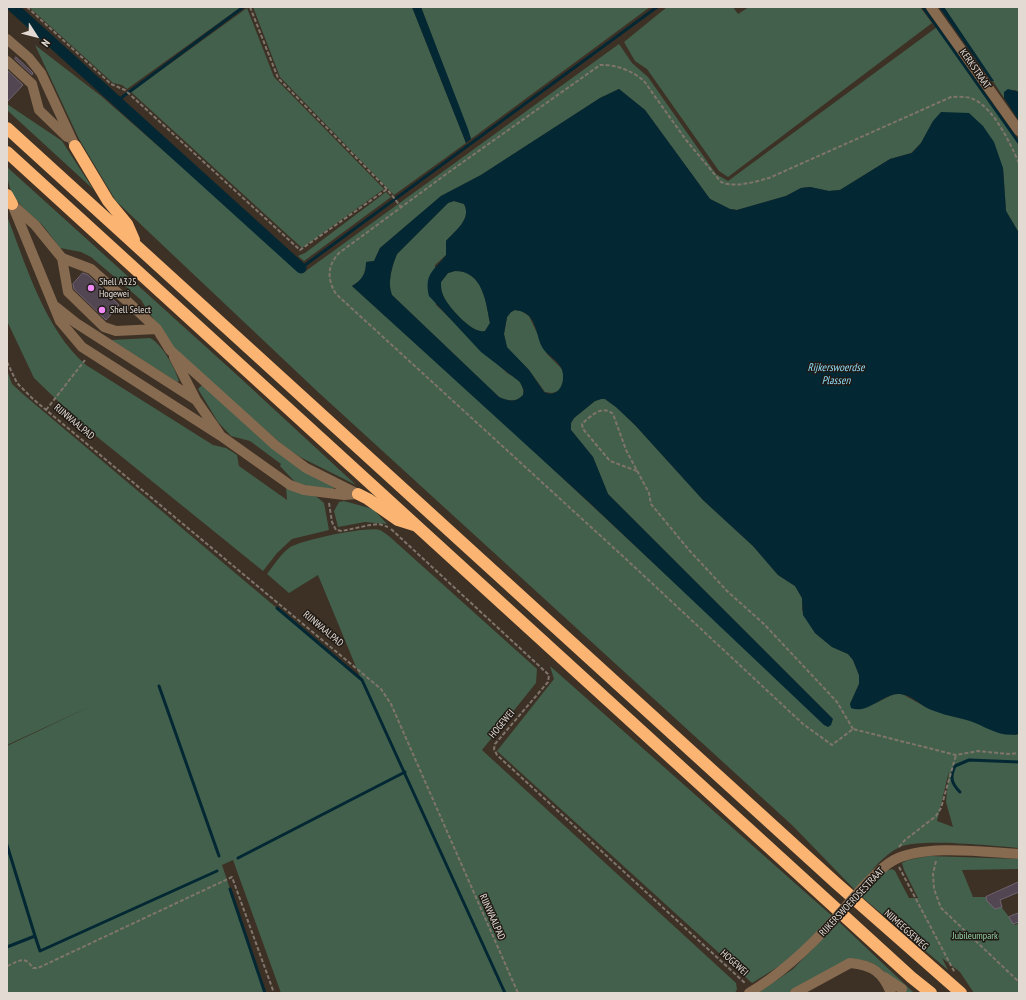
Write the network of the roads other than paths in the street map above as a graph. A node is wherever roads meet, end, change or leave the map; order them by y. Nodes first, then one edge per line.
1 (931, 7) edge
2 (7, 39) edge
3 (7, 61) edge
4 (7, 128) edge
5 (1019, 131) edge
6 (75, 146) junction
7 (7, 152) edge
8 (10, 200) edge
9 (138, 247) junction
10 (62, 258) junction
11 (54, 306) junction
12 (157, 329) junction
13 (170, 350) junction
14 (196, 400) junction
15 (221, 436) junction
16 (358, 494) junction
17 (418, 526) junction
18 (1019, 854) edge
19 (888, 985) edge
20 (902, 989) dead end
21 (751, 992) edge
22 (795, 993) edge
23 (931, 993) edge
24 (961, 993) edge

1 - 5 street, KERKSTRAAT
2 - 6 street
3 - 6 street
4 - 9 highway, NIJMEEGSEWEG
6 - 9 highway
7 - 17 highway
8 - 10 street
8 - 11 street
9 - 24 highway, NIJMEEGSEWEG
10 - 12 street
10 - 12 street
11 - 14 street
11 - 15 street
12 - 13 street
13 - 14 street
13 - 16 street
14 - 15 street
15 - 16 street
16 - 17 highway
17 - 23 highway
18 - 21 street, RIJKERSWOERDSESTRAAT, bridge
19 - 20 street
19 - 22 street

